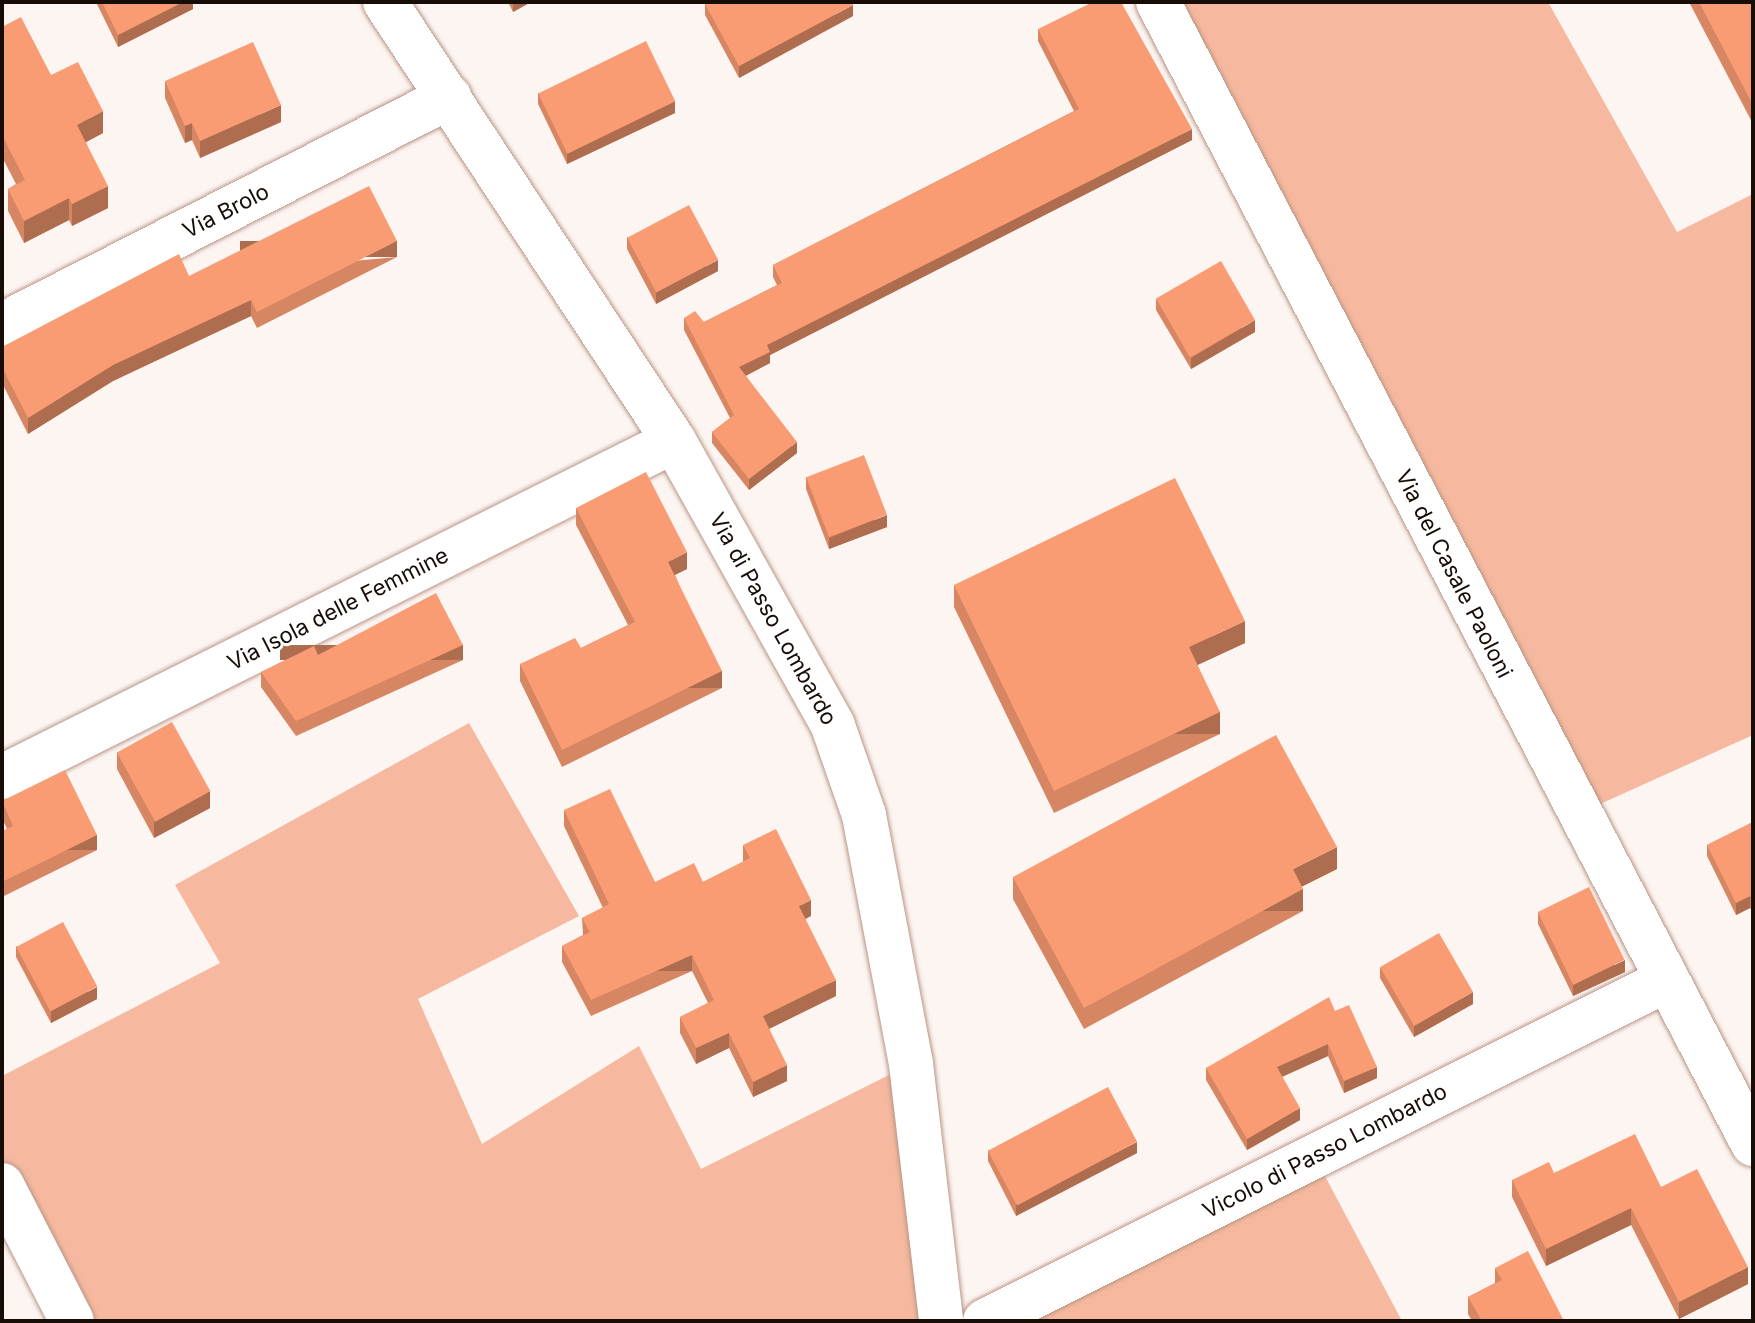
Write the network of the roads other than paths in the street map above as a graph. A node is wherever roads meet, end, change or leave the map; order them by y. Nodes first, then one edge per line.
1 (385, 2) edge
2 (1158, 2) edge
3 (449, 97) junction
4 (2, 325) edge
5 (674, 441) junction
6 (2, 777) edge
7 (1665, 981) junction
8 (1753, 1144) edge
9 (2, 1185) edge
10 (72, 1321) edge
11 (941, 1321) edge
12 (985, 1321) edge

1 - 3 street, Via di Passo Lombardo
2 - 7 street, Via del Casale Paoloni
3 - 4 street, Via Brolo
3 - 5 street, Via di Passo Lombardo
5 - 6 street, Via Isola delle Femmine
5 - 11 street, Via di Passo Lombardo
7 - 8 street, Via del Casale Paoloni
7 - 12 street, Vicolo di Passo Lombardo
9 - 10 street

